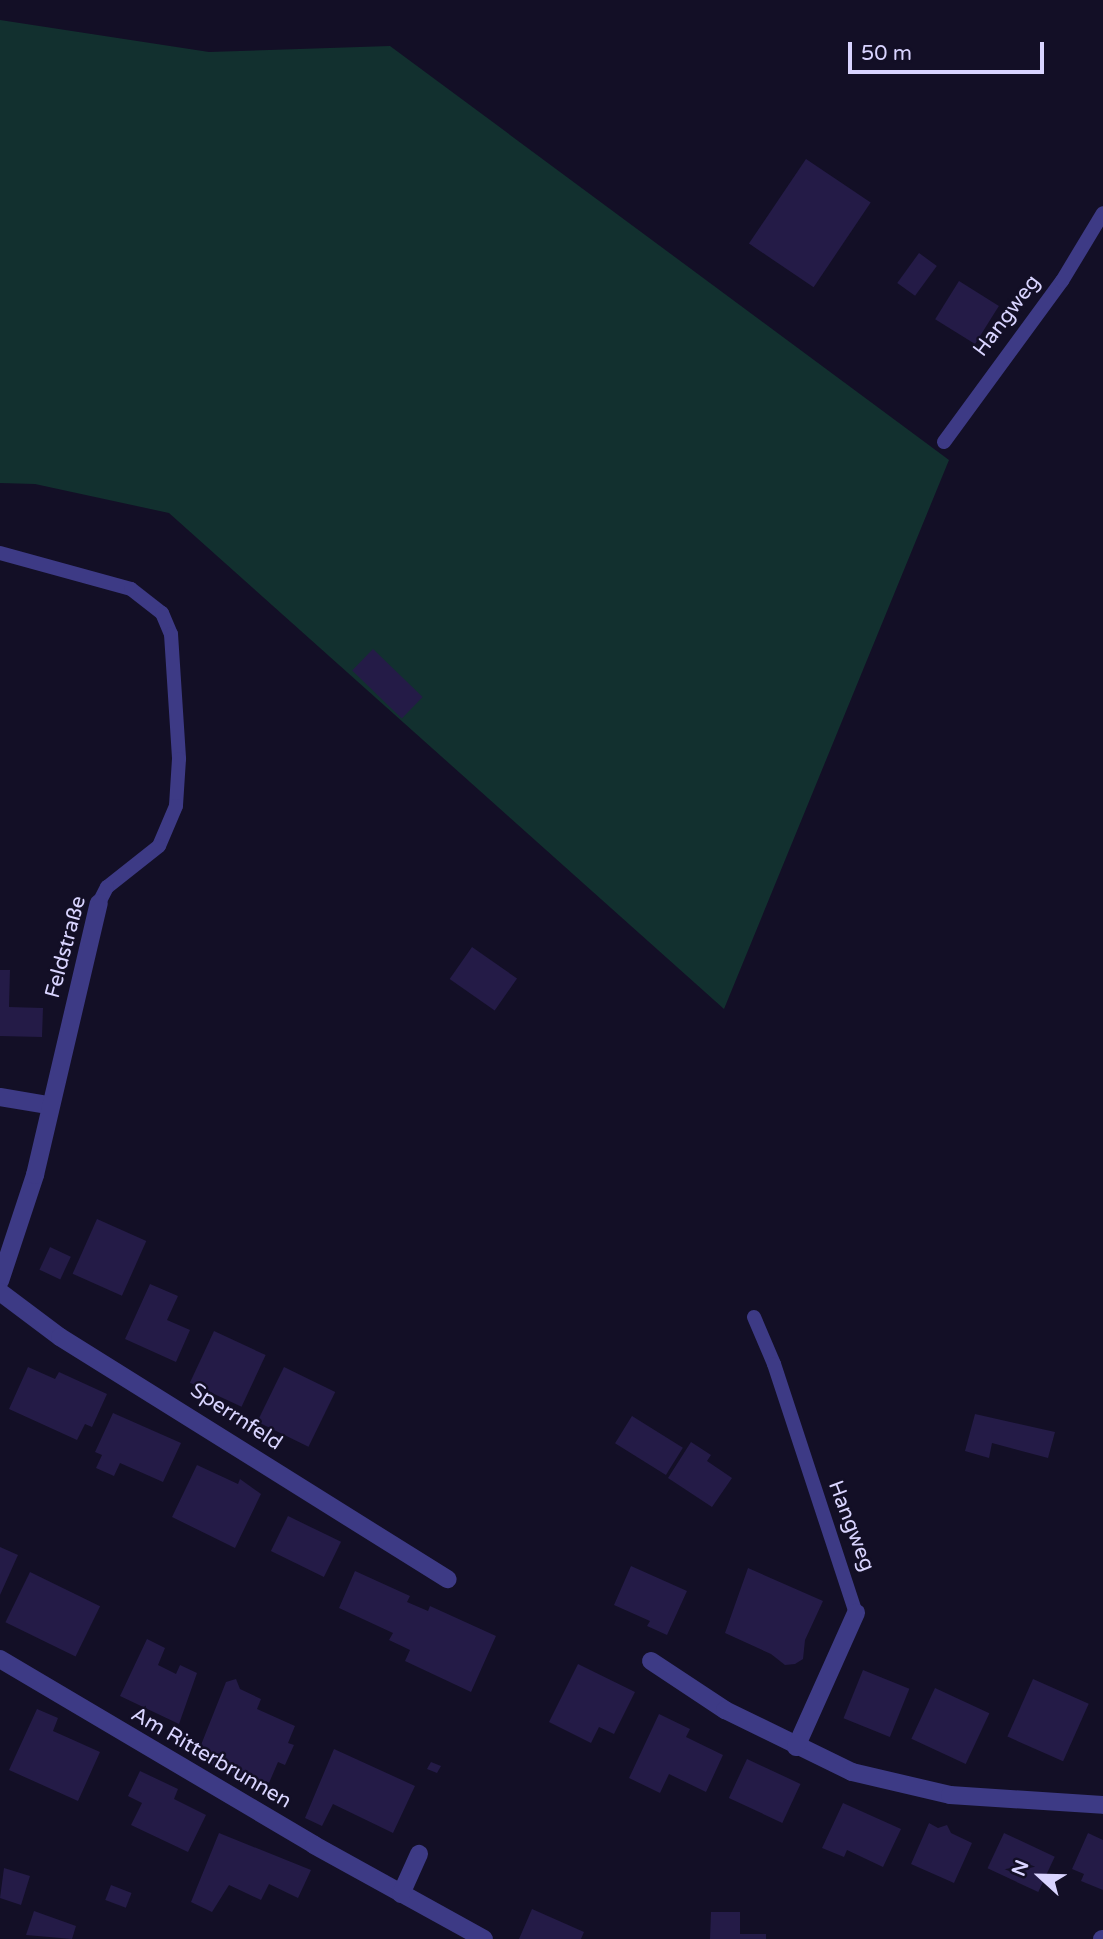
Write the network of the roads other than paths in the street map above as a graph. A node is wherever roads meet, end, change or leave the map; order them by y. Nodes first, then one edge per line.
1 (1103, 214) edge
2 (944, 443) dead end
3 (0, 553) edge
4 (99, 903) joint
5 (0, 1097) edge
6 (48, 1105) junction
7 (0, 1281) edge
8 (0, 1292) edge
9 (754, 1317) dead end
10 (448, 1579) dead end
11 (856, 1613) joint
12 (0, 1658) edge
13 (651, 1661) dead end
14 (796, 1747) junction
15 (1103, 1805) edge
16 (419, 1854) dead end
17 (401, 1894) junction
18 (484, 1939) edge

1 - 2 lane, Hangweg
3 - 4 lane, Feldstraße
4 - 6 street, Feldstraße
5 - 6 street
6 - 7 street, Feldstraße
8 - 10 street, Sperrnfeld
9 - 11 lane, Hangweg
11 - 14 street, Hangweg
12 - 17 street, Am Ritterbrunnen
13 - 14 street
14 - 15 street
16 - 17 street
17 - 18 street, Am Ritterbrunnen

